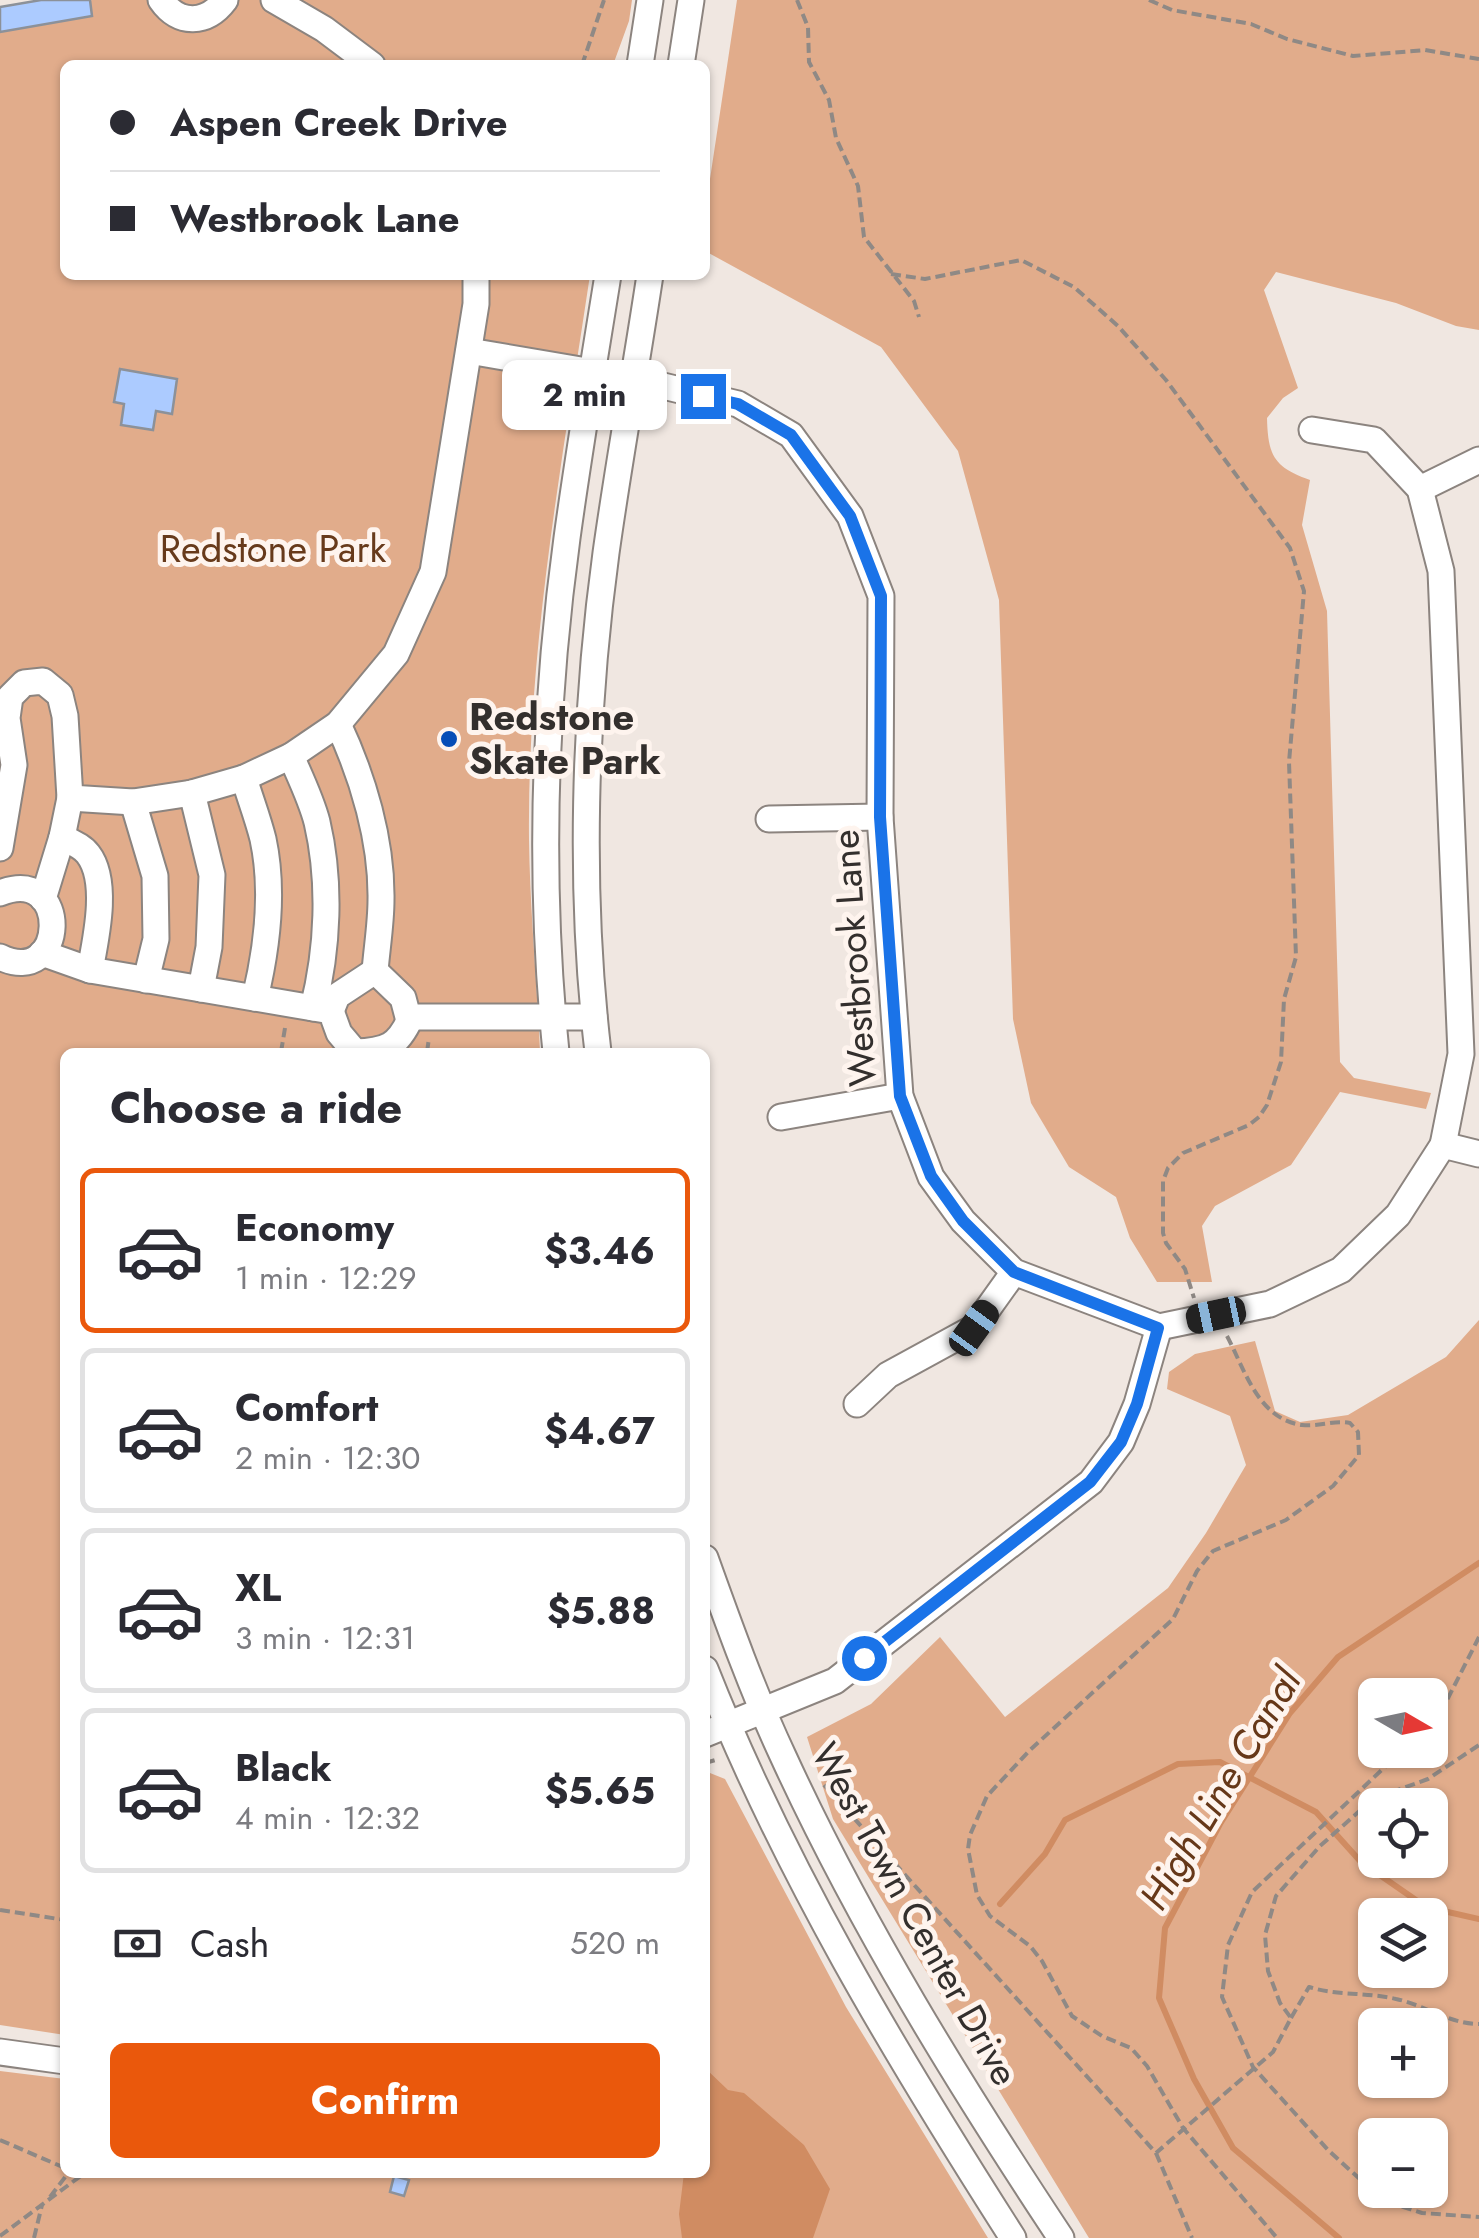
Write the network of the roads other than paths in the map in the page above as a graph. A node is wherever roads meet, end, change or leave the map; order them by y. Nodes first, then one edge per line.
1 (161, 0) edge
2 (225, 0) edge
3 (274, 0) edge
4 (650, 0) edge
5 (691, 0) edge
6 (366, 60) edge
7 (641, 60) edge
8 (682, 60) edge
9 (476, 280) edge
10 (607, 280) edge
11 (649, 280) edge
12 (468, 352) junction
13 (593, 372) junction
14 (634, 379) junction
15 (1312, 430) dead end
16 (1479, 460) edge
17 (1420, 489) junction
18 (338, 724) junction
19 (291, 756) junction
20 (244, 778) junction
21 (192, 794) junction
22 (70, 798) junction
23 (134, 802) junction
24 (880, 817) junction
25 (769, 818) dead end
26 (62, 838) junction
27 (0, 848) edge
28 (0, 893) edge
29 (43, 898) junction
30 (42, 953) junction
31 (0, 958) edge
32 (90, 970) junction
33 (375, 971) junction
34 (146, 980) junction
35 (201, 989) junction
36 (255, 998) junction
37 (322, 1010) junction
38 (411, 1017) junction
39 (552, 1017) junction
40 (594, 1017) junction
41 (352, 1048) edge
42 (384, 1048) edge
43 (556, 1048) edge
44 (598, 1048) edge
45 (900, 1096) junction
46 (781, 1117) dead end
47 (1442, 1146) junction
48 (1479, 1154) edge
49 (1014, 1272) junction
50 (1158, 1328) junction
51 (858, 1404) dead end
52 (710, 1571) edge
53 (710, 1696) edge
54 (764, 1709) junction
55 (716, 1729) edge
56 (0, 2052) edge
57 (60, 2060) edge
58 (1012, 2238) edge
59 (1061, 2238) edge

1 - 2 street
3 - 6 street
4 - 7 street
5 - 8 street
9 - 12 street
10 - 13 street
11 - 14 street
12 - 13 street, Westbrook Lane
12 - 18 street
13 - 14 street, Westbrook Lane
13 - 39 street
14 - 24 street, Westbrook Lane
14 - 40 street
15 - 17 street
16 - 17 street
17 - 47 street
18 - 19 street
18 - 33 street
19 - 20 street
19 - 37 street
20 - 21 street
20 - 36 street
21 - 23 street
21 - 35 street
22 - 23 street
22 - 26 street
22 - 27 street
23 - 34 street
24 - 25 street
24 - 45 street, Westbrook Lane
26 - 29 street
26 - 32 street
28 - 29 street
29 - 30 street
30 - 31 street
30 - 32 street
32 - 34 street
33 - 37 street
33 - 38 street
34 - 35 street
35 - 36 street
36 - 37 street
37 - 41 street
38 - 39 street
38 - 42 street
39 - 40 street
39 - 43 street
40 - 44 street
45 - 46 street
45 - 49 street, Westbrook Lane
47 - 48 street
47 - 50 street
49 - 50 street, Westbrook Lane
49 - 51 street
50 - 54 street
52 - 54 street, West Town Center Drive
53 - 55 street, West Town Center Drive
54 - 55 street
54 - 59 street, West Town Center Drive
55 - 58 street, West Town Center Drive
56 - 57 street

